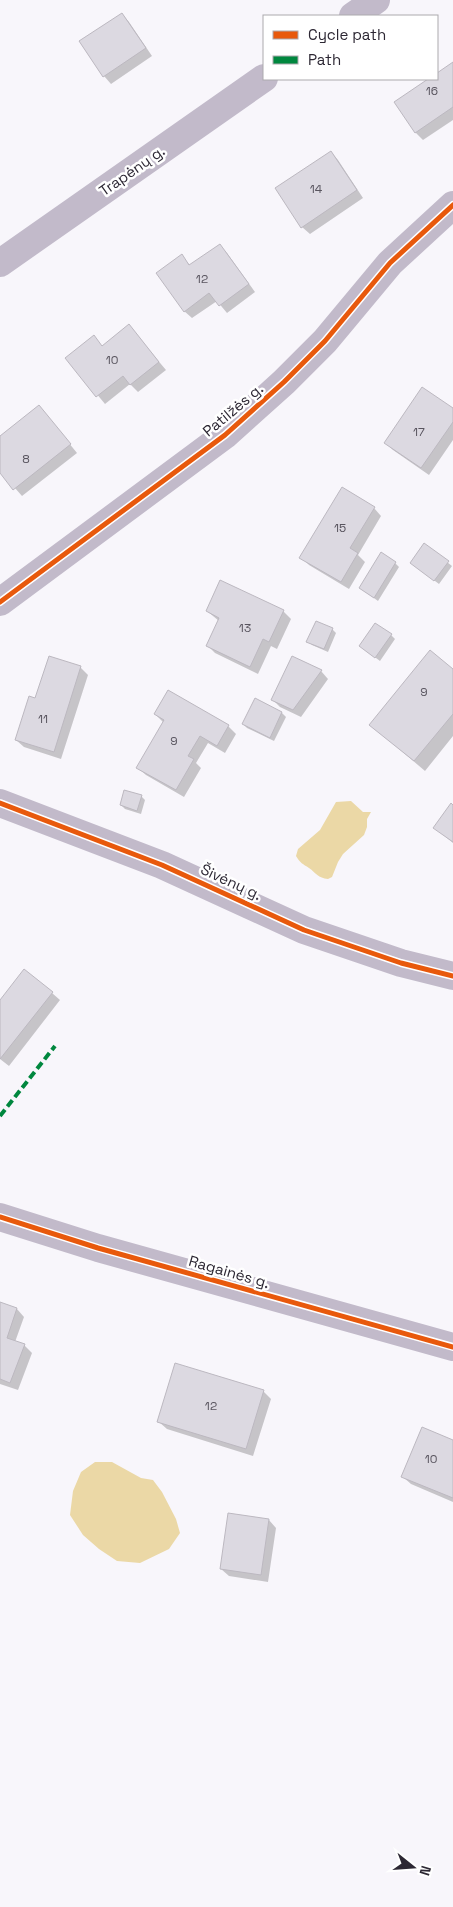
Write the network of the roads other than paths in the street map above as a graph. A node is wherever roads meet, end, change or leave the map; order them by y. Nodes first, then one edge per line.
1 (376, 0) edge
2 (354, 15) edge
3 (263, 79) edge
4 (453, 205) edge
5 (0, 263) edge
6 (0, 602) edge
7 (0, 803) edge
8 (453, 976) edge
9 (0, 1217) edge
10 (453, 1347) edge

1 - 2 street
3 - 5 street, Trapėnų g.
4 - 6 street, Patilžės g.
7 - 8 street, Šivėnų g.
9 - 10 street, Ragainės g.

